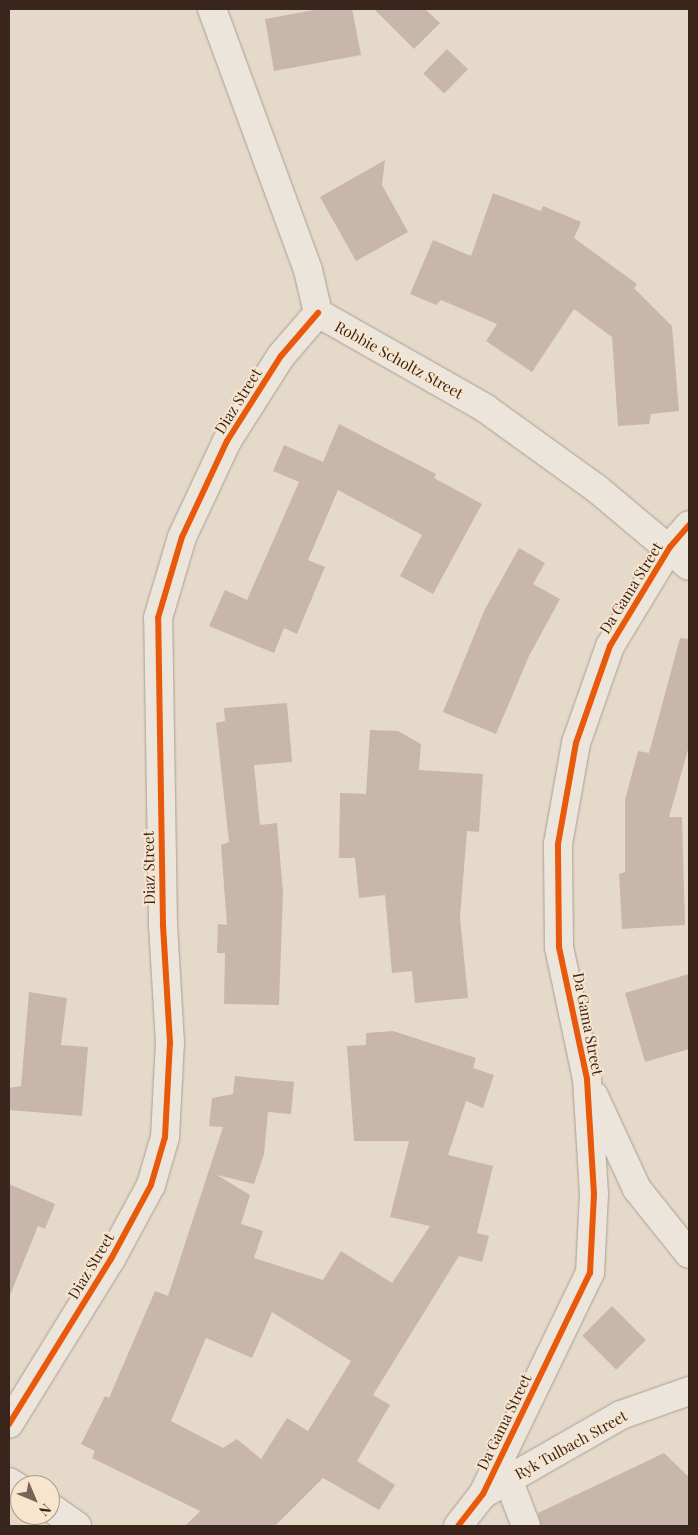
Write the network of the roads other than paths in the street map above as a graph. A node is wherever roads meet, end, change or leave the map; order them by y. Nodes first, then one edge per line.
1 (212, 9) edge
2 (318, 313) junction
3 (689, 525) edge
4 (670, 547) junction
5 (689, 566) edge
6 (587, 1079) junction
7 (689, 1254) edge
8 (689, 1391) edge
9 (9, 1424) edge
10 (508, 1480) junction
11 (483, 1494) junction
12 (60, 1514) edge
13 (77, 1526) edge
14 (458, 1526) edge
15 (526, 1526) edge

1 - 2 street, Robbie Scholtz Street
2 - 4 street, Robbie Scholtz Street
2 - 9 street, Diaz Street
3 - 4 street, Da Gama Street
4 - 5 street, Robbie Scholtz Street
4 - 6 street, Da Gama Street
6 - 7 street
6 - 11 street, Da Gama Street
8 - 10 street, Ryk Tulbach Street
10 - 11 street, Ryk Tulbach Street
10 - 15 street
11 - 14 street, Da Gama Street
12 - 13 street

